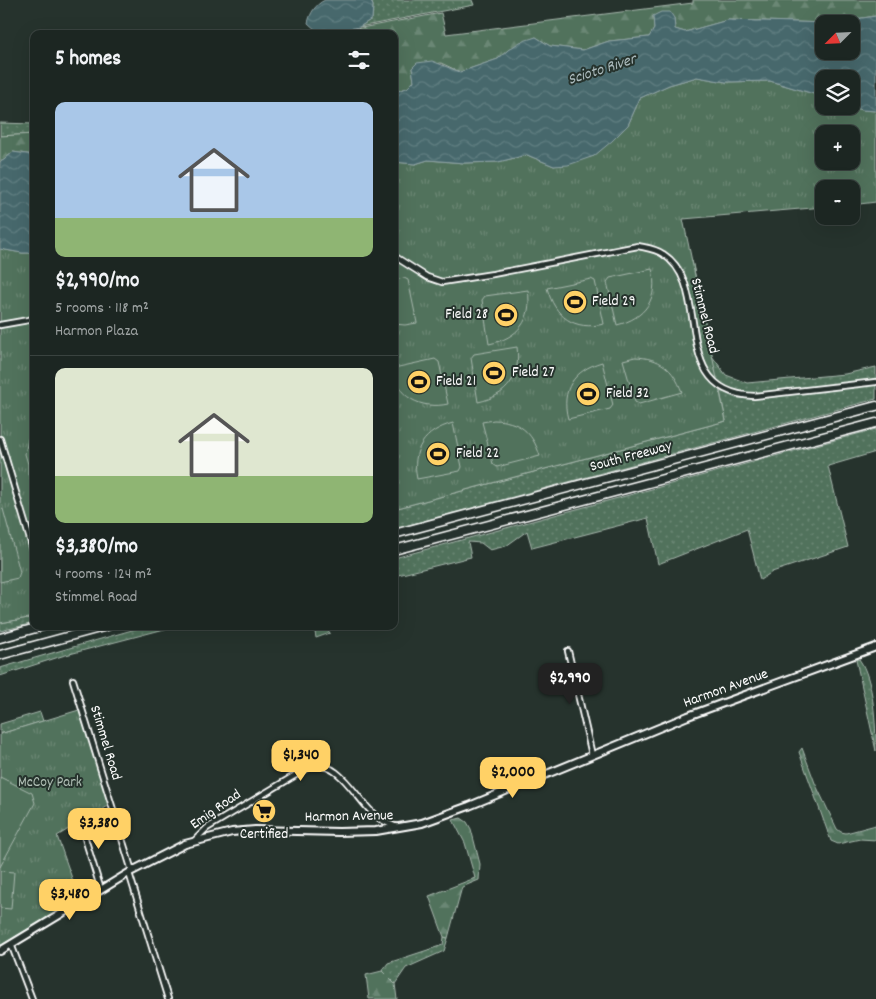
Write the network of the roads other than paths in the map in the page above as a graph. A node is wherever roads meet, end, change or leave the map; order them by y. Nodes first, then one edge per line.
1 (398, 259) edge
2 (30, 320) edge
3 (0, 325) edge
4 (876, 382) edge
5 (876, 406) edge
6 (876, 423) edge
7 (0, 440) edge
8 (398, 533) edge
9 (30, 540) edge
10 (398, 549) edge
11 (30, 628) edge
12 (30, 629) edge
13 (93, 630) edge
14 (0, 633) edge
15 (0, 638) edge
16 (876, 647) edge
17 (568, 651) dead end
18 (0, 656) edge
19 (73, 680) dead end
20 (592, 755) junction
21 (115, 817) junction
22 (400, 828) junction
23 (193, 842) junction
24 (130, 872) junction
25 (101, 890) junction
26 (11, 944) junction
27 (0, 951) edge
28 (32, 999) edge
29 (168, 999) edge

1 - 4 street, Stimmel Road
2 - 3 street
5 - 8 highway, South Freeway
6 - 10 highway, South Freeway
7 - 9 street
11 - 14 highway
12 - 15 highway
13 - 18 highway
16 - 20 main road, Harmon Avenue
17 - 20 street
19 - 21 street, Stimmel Road
20 - 22 main road, Harmon Avenue
21 - 24 street, Stimmel Road
21 - 25 street
22 - 23 main road, Harmon Avenue
22 - 23 street, Emig Road
23 - 24 main road, Harmon Avenue
24 - 25 main road, Harmon Avenue
24 - 29 street, Stimmel Road
25 - 26 main road, Harmon Avenue
26 - 27 main road, Harmon Avenue
26 - 28 street

